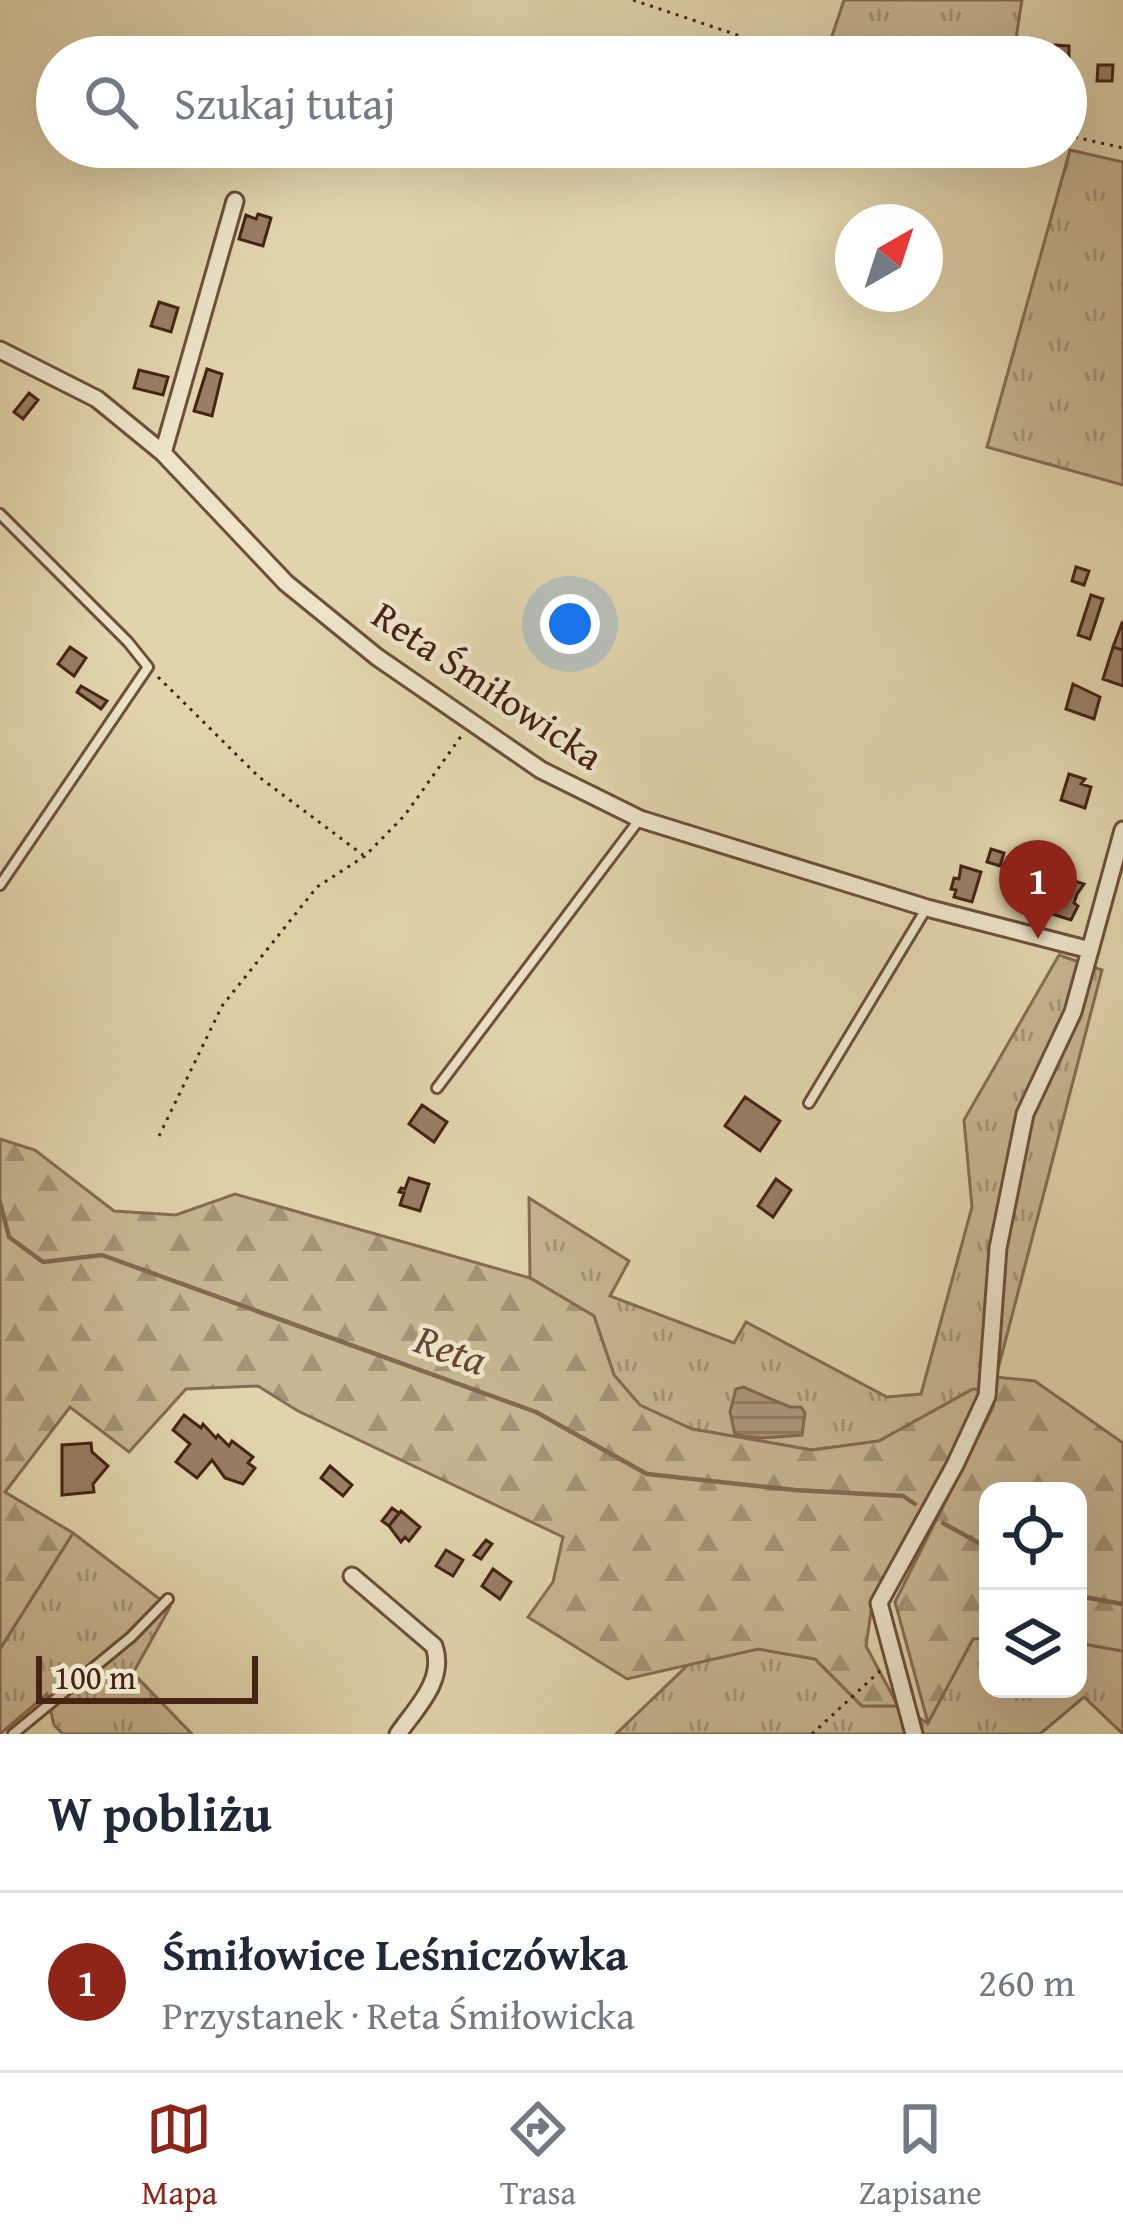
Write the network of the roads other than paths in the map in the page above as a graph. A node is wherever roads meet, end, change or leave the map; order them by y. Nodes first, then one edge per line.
1 (236, 201) dead end
2 (0, 350) edge
3 (163, 453) junction
4 (0, 514) edge
5 (640, 819) junction
6 (1123, 830) edge
7 (0, 885) edge
8 (927, 908) junction
9 (1090, 950) junction
10 (436, 1088) dead end
11 (809, 1103) dead end
12 (352, 1576) dead end
13 (168, 1599) dead end
14 (13, 1734) edge
15 (398, 1734) edge
16 (914, 1734) edge

1 - 3 street
2 - 3 street, Reta Śmiłowicka
3 - 5 street, Reta Śmiłowicka
4 - 7 lane
5 - 8 street, Reta Śmiłowicka
5 - 10 lane
6 - 9 street
8 - 9 street, Reta Śmiłowicka
8 - 11 lane
9 - 16 street
12 - 15 street
13 - 14 lane

